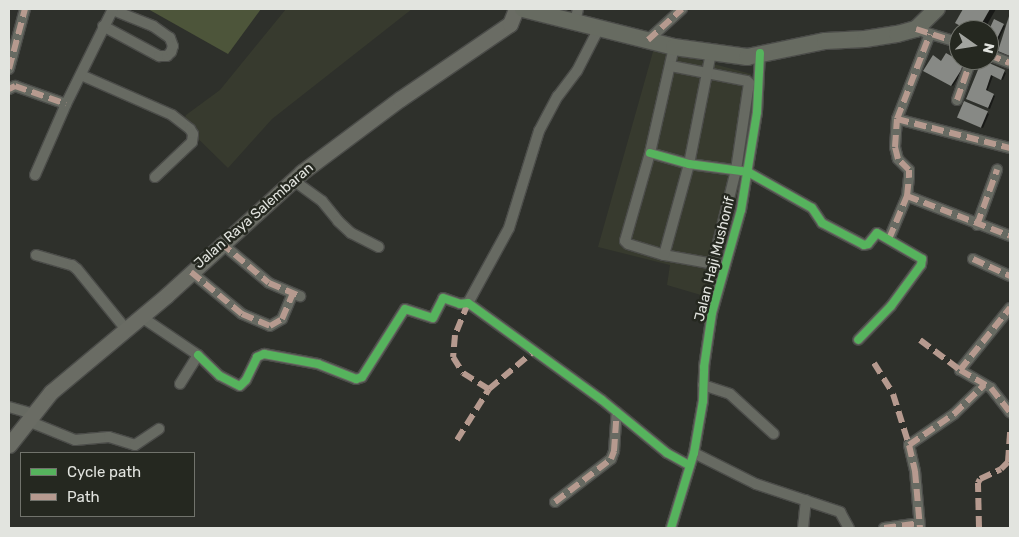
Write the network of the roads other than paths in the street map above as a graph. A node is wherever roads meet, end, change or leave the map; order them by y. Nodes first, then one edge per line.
1 (25, 9) edge
2 (113, 9) edge
3 (516, 9) edge
4 (523, 9) edge
5 (682, 9) edge
6 (937, 9) edge
7 (577, 15) edge
8 (104, 26) junction
9 (599, 28) junction
10 (923, 31) junction
11 (648, 40) junction
12 (949, 40) edge
13 (674, 47) junction
14 (711, 53) junction
15 (760, 53) junction
16 (671, 66) junction
17 (9, 69) edge
18 (968, 70) edge
19 (709, 73) junction
20 (81, 75) junction
21 (9, 87) edge
22 (957, 100) dead end
23 (66, 104) junction
24 (897, 119) junction
25 (1010, 148) edge
26 (650, 153) junction
27 (689, 164) junction
28 (736, 170) junction
29 (997, 170) dead end
30 (748, 172) junction
31 (35, 175) dead end
32 (155, 177) dead end
33 (293, 180) junction
34 (907, 196) junction
35 (977, 225) junction
36 (1010, 236) edge
37 (889, 238) junction
38 (222, 243) junction
39 (379, 247) dead end
40 (36, 255) dead end
41 (664, 255) junction
42 (973, 259) dead end
43 (713, 263) junction
44 (725, 266) junction
45 (191, 272) junction
46 (1010, 276) edge
47 (468, 303) junction
48 (1010, 308) edge
49 (140, 316) junction
50 (125, 328) junction
51 (858, 340) dead end
52 (198, 355) junction
53 (180, 384) dead end
54 (703, 385) junction
55 (984, 385) junction
56 (9, 407) edge
57 (618, 412) junction
58 (1010, 412) edge
59 (30, 417) junction
60 (159, 429) dead end
61 (774, 434) dead end
62 (9, 445) edge
63 (694, 453) junction
64 (690, 466) junction
65 (806, 500) junction
66 (555, 502) dead end
67 (919, 526) edge
68 (671, 528) edge
69 (803, 528) edge
70 (849, 528) edge
71 (884, 528) edge

1 - 17 street
2 - 8 street
2 - 8 street
3 - 33 main road, Jalan Raya Salembaran
4 - 7 main road
5 - 11 street
6 - 10 main road
7 - 9 main road
8 - 20 street
9 - 11 main road
9 - 47 street
10 - 12 street
10 - 15 main road
10 - 24 street
11 - 13 main road
13 - 14 main road
13 - 16 street
14 - 15 main road
14 - 19 street
15 - 30 street, Jalan Haji Mushonif
16 - 19 street
16 - 26 street
18 - 22 street
19 - 27 street
19 - 28 street
20 - 23 street
20 - 32 street
21 - 23 street
23 - 31 street
24 - 25 street
24 - 34 street
26 - 27 street
26 - 41 street
27 - 28 street
27 - 41 street
28 - 30 street
28 - 43 street
29 - 35 street
30 - 37 street
30 - 44 street, Jalan Haji Mushonif
33 - 38 main road, Jalan Raya Salembaran
33 - 39 street
34 - 35 street
34 - 37 street
35 - 36 street
37 - 51 street
38 - 45 main road, Jalan Raya Salembaran
38 - 45 street
40 - 50 street
41 - 43 street
42 - 46 street
43 - 44 street
44 - 54 street, Jalan Haji Mushonif
45 - 49 main road, Jalan Raya Salembaran
47 - 52 street
47 - 57 street
48 - 55 street
49 - 50 main road, Jalan Raya Salembaran
49 - 52 street
50 - 59 main road, Jalan Raya Salembaran
52 - 53 street
54 - 61 street
54 - 63 street, Jalan Haji Mushonif
55 - 58 street
55 - 67 street
56 - 59 street
57 - 64 street
57 - 66 street
59 - 60 street
59 - 62 main road, Jalan Raya Salembaran
63 - 64 street, Jalan Haji Mushonif
63 - 65 street
64 - 68 street, Jalan Haji Mushonif
65 - 69 street
65 - 70 street
67 - 71 street

